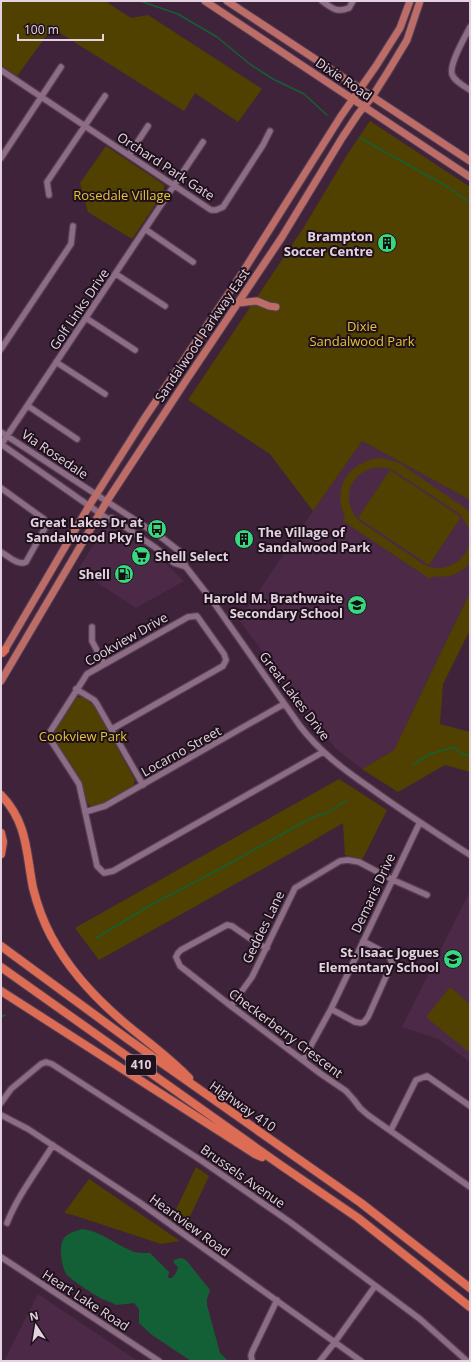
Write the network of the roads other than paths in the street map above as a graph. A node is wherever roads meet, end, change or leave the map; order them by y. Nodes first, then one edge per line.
1 (205, 1) edge
2 (227, 1) edge
3 (322, 1) edge
4 (353, 1) edge
5 (410, 1) edge
6 (420, 1) edge
7 (470, 28) edge
8 (61, 67) dead end
9 (1, 70) edge
10 (360, 89) junction
11 (470, 90) edge
12 (104, 96) dead end
13 (42, 97) junction
14 (372, 97) junction
15 (352, 98) junction
16 (364, 107) junction
17 (85, 126) junction
18 (148, 126) dead end
19 (270, 131) dead end
20 (203, 142) dead end
21 (129, 155) junction
22 (1, 158) edge
23 (470, 161) edge
24 (470, 176) edge
25 (174, 186) junction
26 (49, 195) dead end
27 (73, 226) dead end
28 (145, 230) junction
29 (193, 262) dead end
30 (116, 274) junction
31 (239, 278) junction
32 (249, 286) junction
33 (238, 304) junction
34 (165, 306) dead end
35 (276, 307) dead end
36 (86, 318) junction
37 (1, 349) edge
38 (135, 350) dead end
39 (56, 362) junction
40 (105, 394) dead end
41 (28, 406) junction
42 (1, 432) edge
43 (7, 436) junction
44 (77, 440) dead end
45 (1, 445) edge
46 (1, 488) edge
47 (96, 494) junction
48 (107, 502) junction
49 (89, 506) junction
50 (100, 514) junction
51 (1, 552) edge
52 (186, 567) junction
53 (92, 627) dead end
54 (2, 653) edge
55 (104, 664) junction
56 (1, 681) edge
57 (76, 689) junction
58 (284, 704) junction
59 (112, 729) junction
60 (323, 752) junction
61 (143, 785) junction
62 (1, 795) edge
63 (85, 812) junction
64 (420, 822) junction
65 (1, 833) edge
66 (1, 854) edge
67 (470, 855) edge
68 (391, 879) junction
69 (427, 895) dead end
70 (363, 941) junction
71 (1, 946) edge
72 (267, 948) junction
73 (1, 967) edge
74 (1, 991) edge
75 (231, 1006) junction
76 (330, 1009) junction
77 (302, 1060) junction
78 (201, 1091) junction
79 (1, 1103) edge
80 (470, 1106) edge
81 (1, 1115) edge
82 (391, 1130) junction
83 (53, 1146) junction
84 (279, 1164) junction
85 (470, 1188) edge
86 (7, 1223) dead end
87 (1, 1257) edge
88 (375, 1286) junction
89 (470, 1288) edge
90 (277, 1300) junction
91 (470, 1307) edge
92 (335, 1342) junction
93 (159, 1361) edge
94 (252, 1361) edge
95 (320, 1361) edge
96 (361, 1361) edge
97 (467, 1361) edge

1 - 15 main road, Dixie Road
2 - 10 main road, Dixie Road
3 - 4 street
5 - 10 main road, Sandalwood Parkway East
6 - 14 main road, Sandalwood Parkway East
7 - 11 street
8 - 13 street
9 - 13 street, Orchard Park Gate
10 - 14 main road, Dixie Road
10 - 15 main road, Sandalwood Parkway East
12 - 17 street
13 - 17 street, Orchard Park Gate
13 - 22 street
14 - 16 main road, Sandalwood Parkway East
14 - 23 main road, Dixie Road
15 - 16 main road, Dixie Road
15 - 31 main road, Sandalwood Parkway East
16 - 24 main road, Dixie Road
16 - 32 main road, Sandalwood Parkway East
17 - 21 street, Orchard Park Gate
17 - 26 street
18 - 21 street
19 - 25 street, Orchard Park Gate
20 - 25 street, Golf Links Drive
21 - 25 street, Orchard Park Gate
25 - 28 street, Golf Links Drive
27 - 37 street
28 - 29 street
28 - 30 street, Golf Links Drive
30 - 34 street
30 - 36 street, Golf Links Drive
31 - 32 main road
31 - 47 main road, Sandalwood Parkway East
32 - 33 main road, Sandalwood Parkway East
33 - 35 main road
33 - 48 main road, Sandalwood Parkway East
36 - 38 street
36 - 39 street, Golf Links Drive
39 - 40 street
39 - 41 street, Golf Links Drive
41 - 43 street, Golf Links Drive
41 - 44 street
42 - 43 street, Via Rosedale
43 - 45 street, Golf Links Drive
43 - 47 street, Via Rosedale
45 - 49 street, Via Rosedale
46 - 51 street
47 - 48 street, Via Rosedale
47 - 49 main road, Sandalwood Parkway East
48 - 50 main road, Sandalwood Parkway East
48 - 52 street, Great Lakes Drive
49 - 50 street, Via Rosedale
49 - 54 main road, Sandalwood Parkway East
50 - 52 street, Great Lakes Drive
50 - 56 main road, Sandalwood Parkway East
52 - 58 street, Great Lakes Drive
53 - 55 street
55 - 57 street, Cookview Drive
55 - 59 street, Cookview Drive
57 - 59 street
57 - 63 street, Cookview Drive
58 - 60 street, Great Lakes Drive
58 - 61 street, Locarno Street
59 - 61 street
60 - 63 street, Cookview Drive
60 - 64 street, Great Lakes Drive
61 - 63 street, Locarno Street
62 - 78 highway
64 - 67 street, Great Lakes Drive
64 - 68 street, Demaris Drive
65 - 66 highway
68 - 69 street, Geddes Lane
68 - 70 street, Demaris Drive
68 - 72 street, Geddes Lane
70 - 76 street, Demaris Drive
70 - 76 street
71 - 78 highway, Highway 410 / 410
72 - 75 street, Geddes Lane
72 - 75 street, Checkerberry Crescent
73 - 84 highway, Highway 410 / 410
74 - 84 highway
75 - 77 street, Checkerberry Crescent
76 - 77 street, Demaris Drive
77 - 82 street, Checkerberry Crescent
78 - 89 highway, Highway 410 / 410
79 - 88 street, Brussels Avenue
80 - 82 street
81 - 83 street, Heartview Road
82 - 85 street, Checkerberry Crescent
83 - 86 street
83 - 90 street, Heartview Road
84 - 91 highway, Highway 410 / 410
87 - 93 street, Heart Lake Road
88 - 92 street
88 - 97 street, Brussels Avenue
90 - 92 street, Heartview Road
90 - 94 street
92 - 95 street
92 - 96 street, Heartview Road

